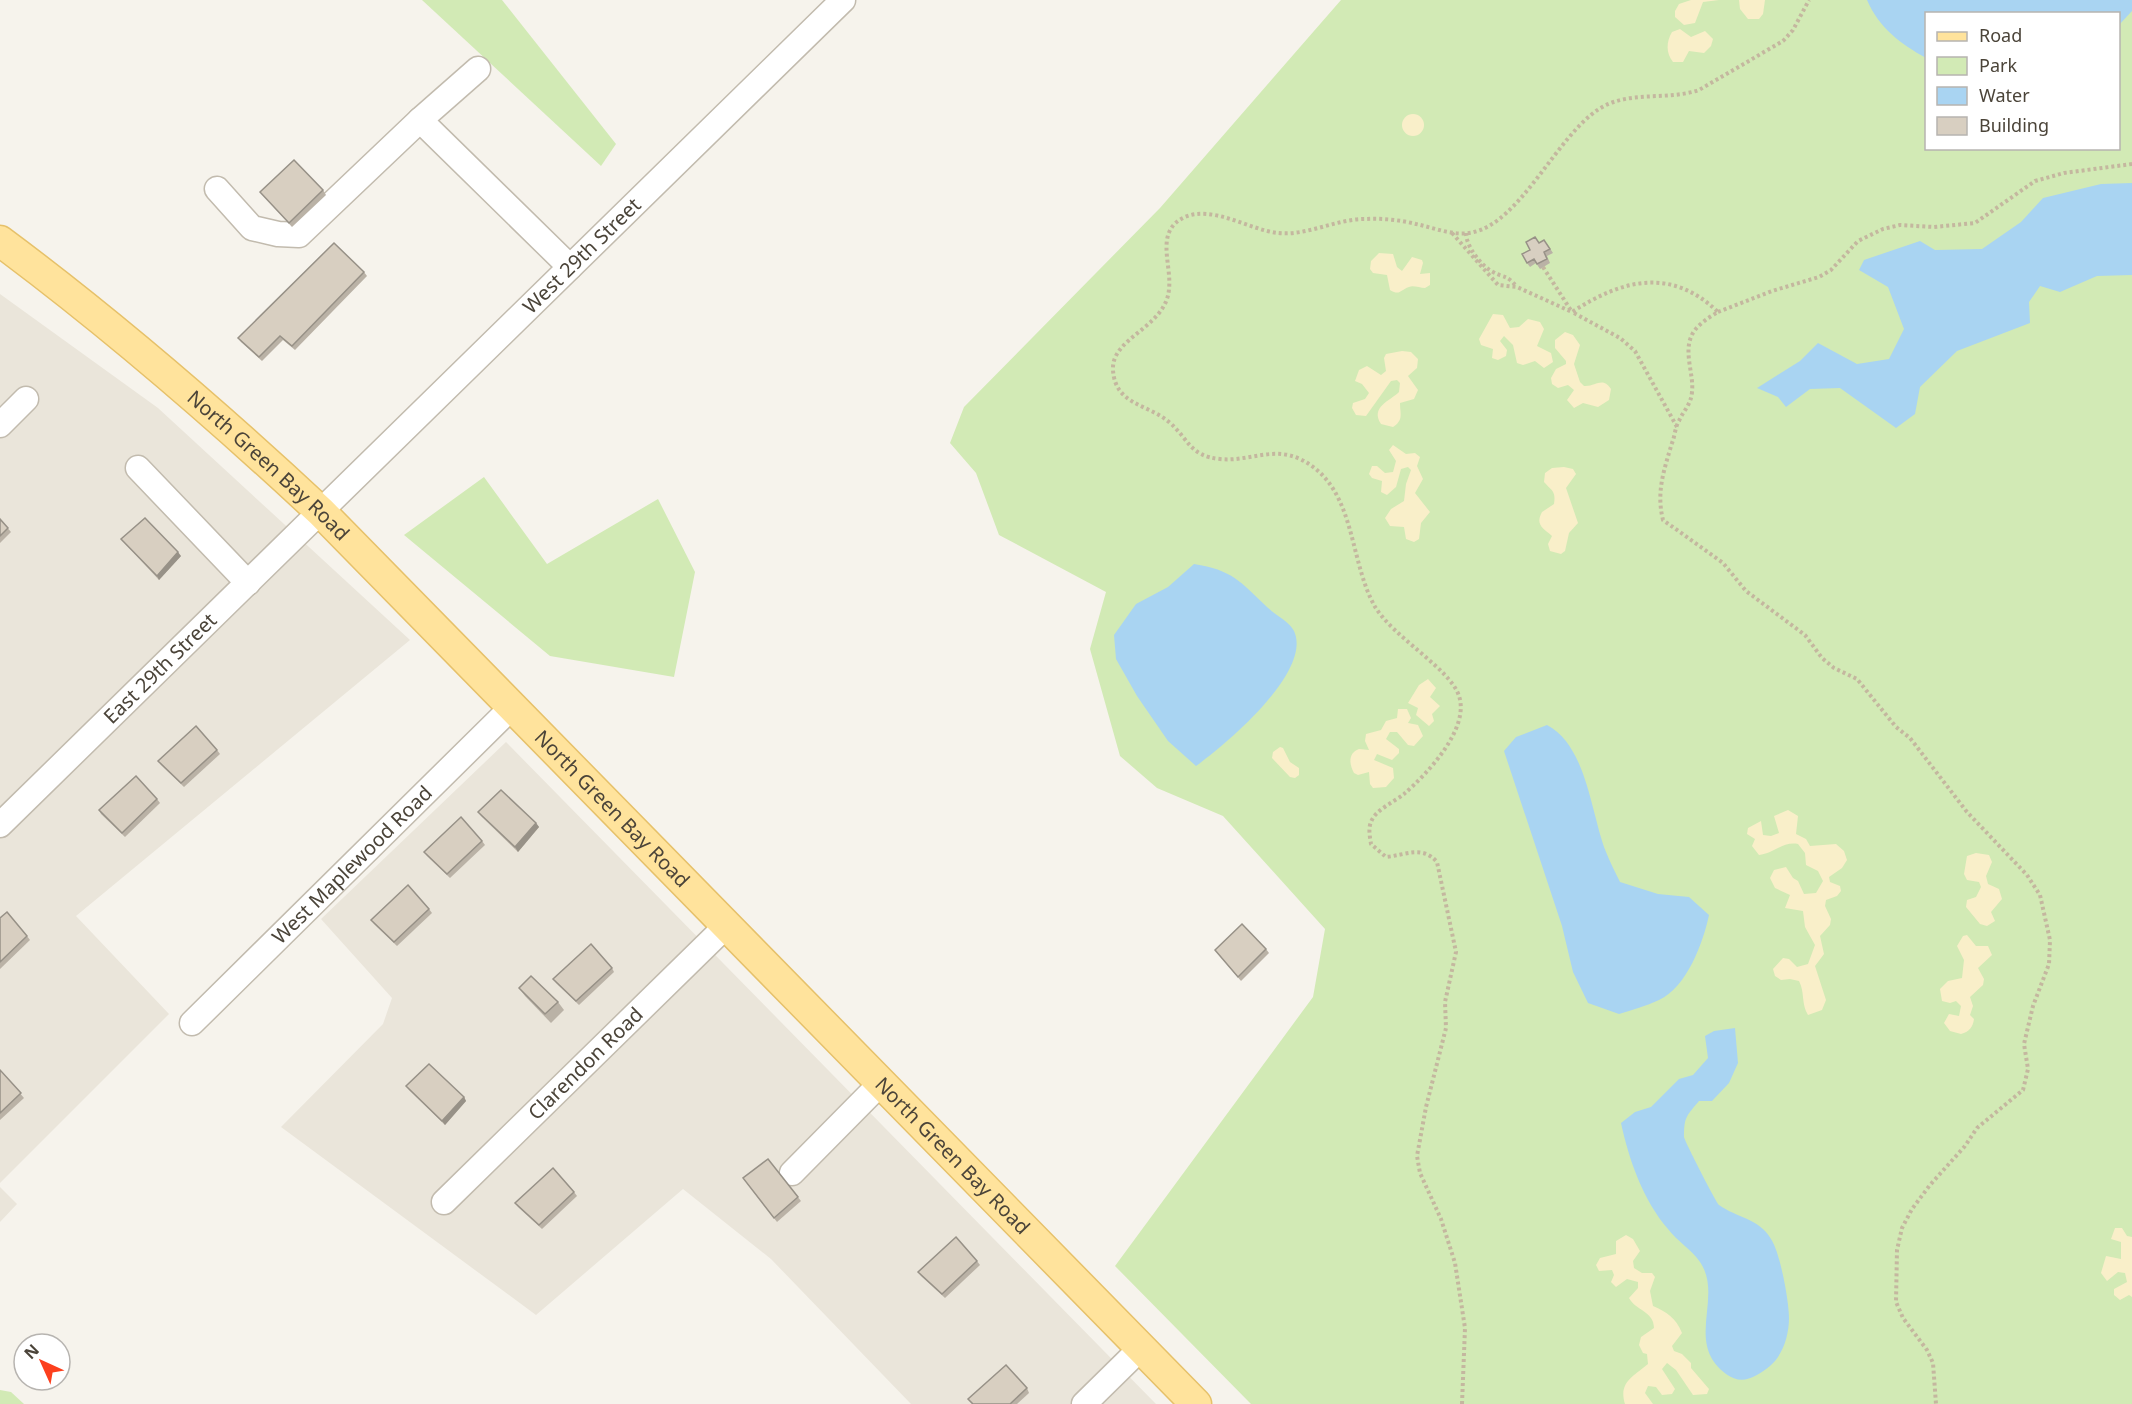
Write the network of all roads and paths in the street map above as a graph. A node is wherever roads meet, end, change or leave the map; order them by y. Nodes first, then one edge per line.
1 (843, 0) edge
2 (1809, 0) edge
3 (478, 69) dead end
4 (420, 120) junction
5 (2132, 164) edge
6 (217, 189) dead end
7 (1452, 232) junction
8 (1466, 233) junction
9 (0, 241) edge
10 (570, 267) junction
11 (1544, 267) edge
12 (1517, 287) junction
13 (1572, 312) junction
14 (1718, 312) junction
15 (26, 399) dead end
16 (0, 425) edge
17 (1677, 427) junction
18 (138, 468) dead end
19 (321, 512) junction
20 (248, 583) junction
21 (511, 708) junction
22 (0, 825) edge
23 (727, 926) junction
24 (192, 1023) dead end
25 (880, 1084) junction
26 (792, 1173) dead end
27 (444, 1202) dead end
28 (1141, 1348) junction
29 (1084, 1404) edge
30 (1196, 1404) edge
31 (1462, 1404) edge
32 (1936, 1404) edge

1 - 10 street, West 29th Street
2 - 8 path
3 - 4 street
4 - 6 street
4 - 10 street
5 - 14 path
7 - 8 path
7 - 12 path
7 - 31 path
8 - 12 path
9 - 19 main road, North Green Bay Road
10 - 19 street, West 29th Street
11 - 13 path
12 - 13 path
13 - 14 path
13 - 17 path
14 - 17 path
15 - 16 street
17 - 32 path
18 - 20 street
19 - 20 street, East 29th Street
19 - 21 main road, North Green Bay Road
20 - 22 street, East 29th Street
21 - 23 main road, North Green Bay Road
21 - 24 street, West Maplewood Road
23 - 25 main road, North Green Bay Road
23 - 27 street, Clarendon Road
25 - 26 street
25 - 28 main road, North Green Bay Road
28 - 29 street
28 - 30 main road, North Green Bay Road

